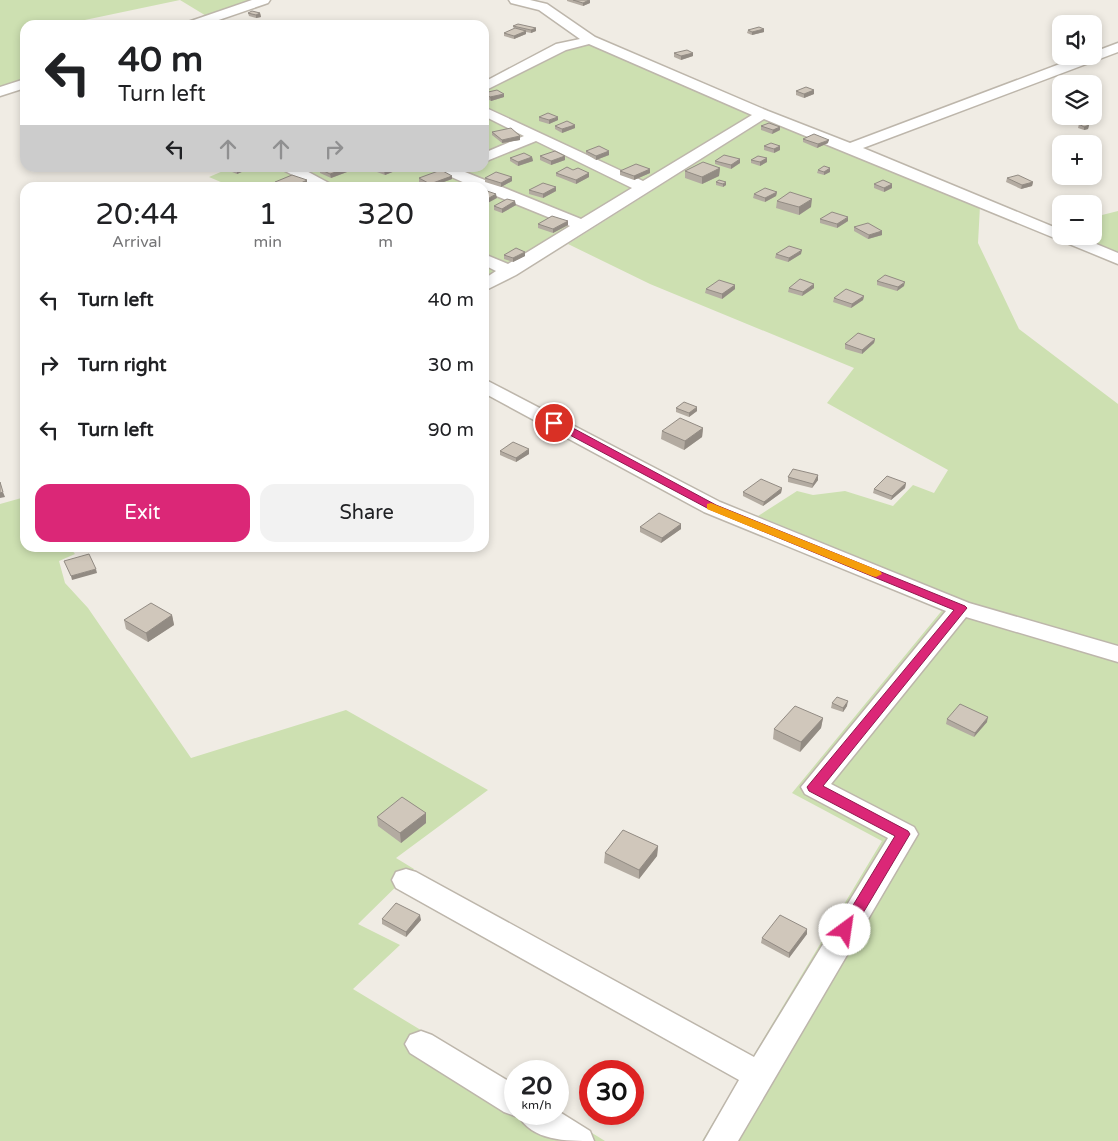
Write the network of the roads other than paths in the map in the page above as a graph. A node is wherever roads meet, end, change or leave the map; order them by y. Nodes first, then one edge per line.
1 (264, 0) edge
2 (515, 0) edge
3 (206, 20) edge
4 (590, 40) junction
5 (1118, 46) edge
6 (1102, 53) edge
7 (1070, 65) edge
8 (489, 83) edge
9 (20, 85) edge
10 (0, 92) edge
11 (489, 112) edge
12 (763, 114) junction
13 (536, 136) junction
14 (850, 148) junction
15 (489, 156) edge
16 (298, 172) edge
17 (452, 172) edge
18 (319, 182) edge
19 (476, 182) edge
20 (489, 187) edge
21 (644, 188) junction
22 (583, 226) junction
23 (1052, 232) edge
24 (1083, 245) edge
25 (1118, 260) edge
26 (489, 261) edge
27 (510, 271) junction
28 (489, 283) edge
29 (489, 388) edge
30 (961, 608) junction
31 (1118, 654) edge
32 (406, 880) dead end
33 (421, 1044) dead end
34 (758, 1075) junction
35 (504, 1095) edge
36 (552, 1125) edge
37 (578, 1141) edge
38 (720, 1141) edge

1 - 3 street
2 - 4 street
4 - 8 street
4 - 12 street
5 - 6 street
7 - 14 street
9 - 10 street
11 - 13 street
12 - 14 street
12 - 21 street
13 - 15 street
13 - 21 street
14 - 23 street
16 - 18 street
17 - 19 street
20 - 22 street
21 - 22 street
22 - 27 street
24 - 25 street
26 - 27 street
27 - 28 street
29 - 30 street
30 - 31 street
30 - 34 street
32 - 34 street
33 - 35 street
34 - 38 street
36 - 37 street

